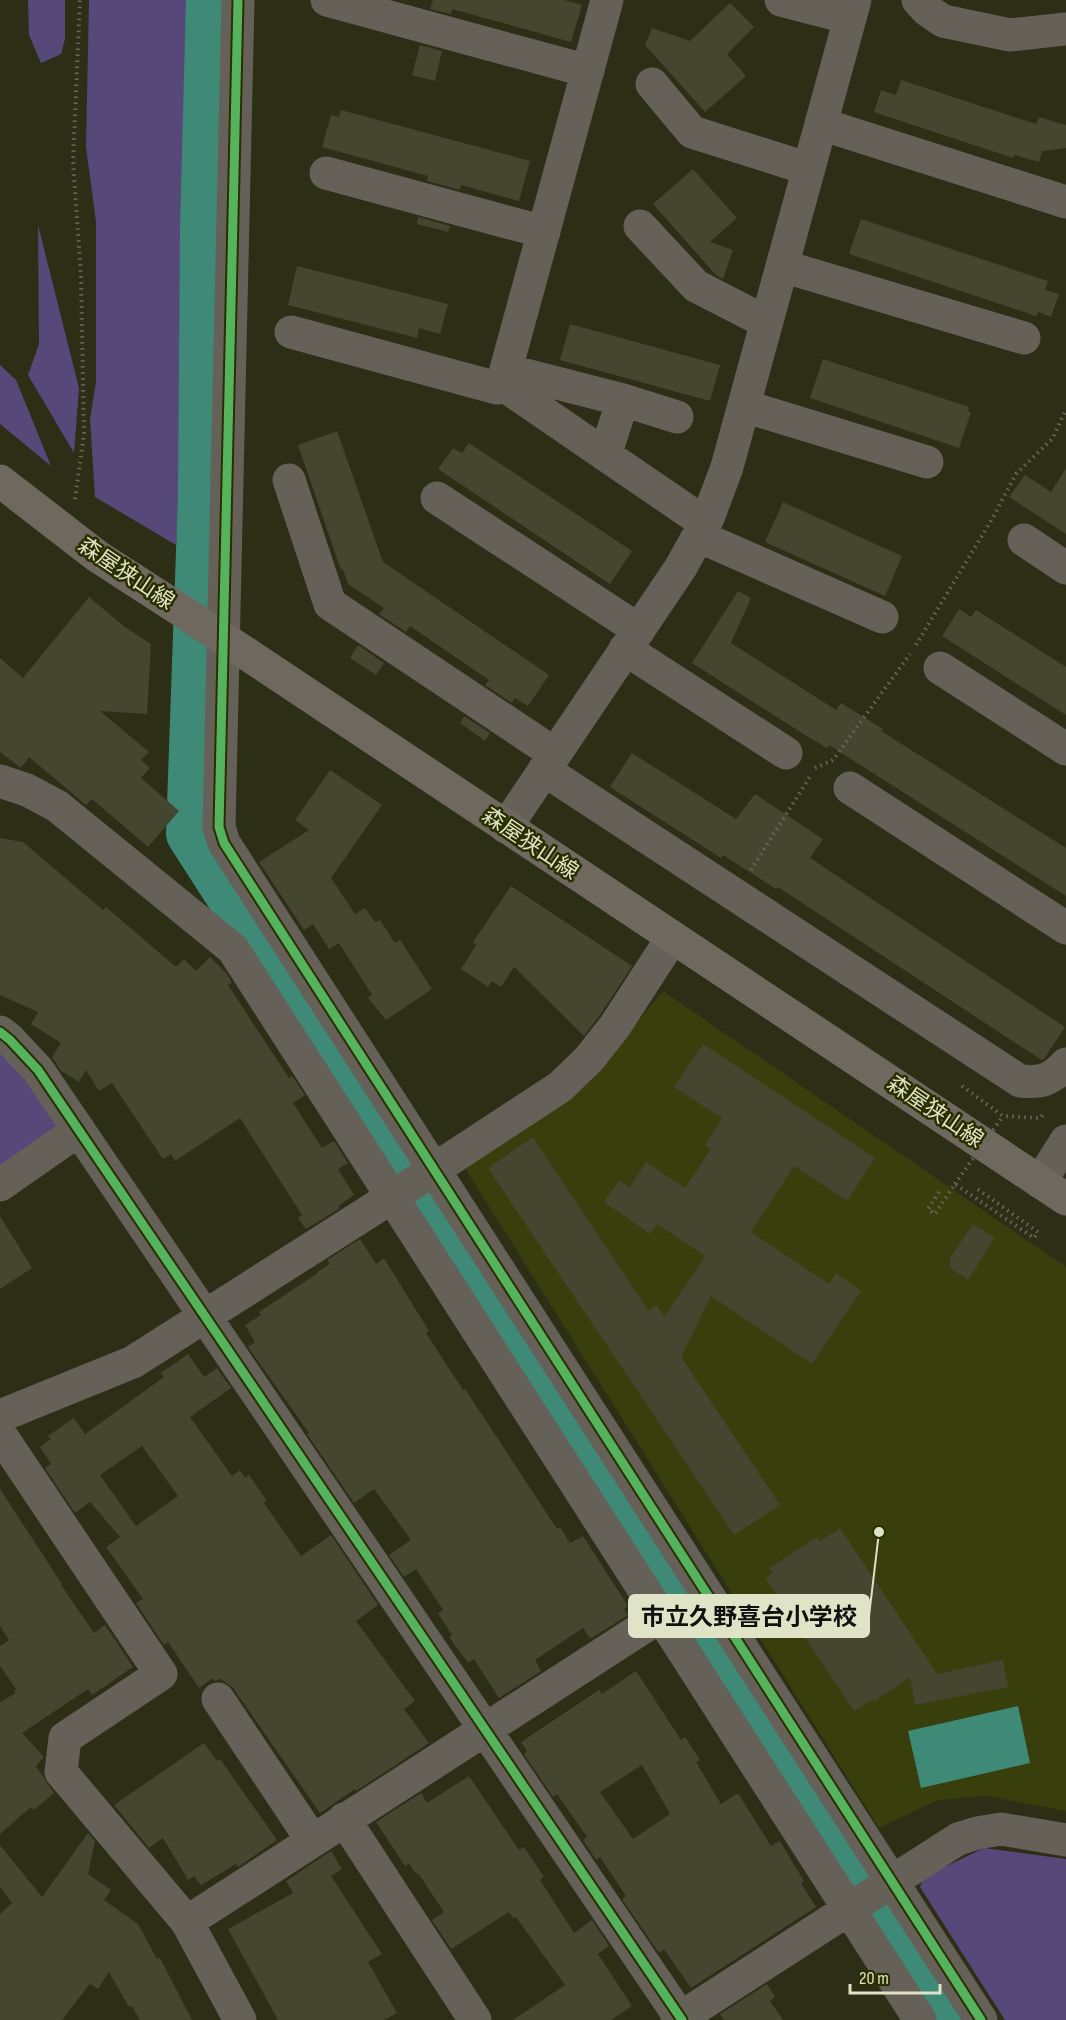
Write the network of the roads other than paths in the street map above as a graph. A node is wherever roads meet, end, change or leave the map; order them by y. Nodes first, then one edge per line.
1 (238, 0) edge
2 (327, 0) edge
3 (607, 0) edge
4 (781, 0) edge
5 (918, 0) edge
6 (852, 9) edge
7 (1066, 29) edge
8 (588, 71) junction
9 (652, 84) dead end
10 (821, 124) junction
11 (808, 169) junction
12 (326, 173) dead end
13 (1066, 202) edge
14 (640, 226) dead end
15 (544, 232) junction
16 (782, 266) junction
17 (766, 322) junction
18 (291, 332) dead end
19 (1024, 338) dead end
20 (504, 377) junction
21 (623, 400) junction
22 (744, 406) junction
23 (677, 417) dead end
24 (605, 454) junction
25 (927, 462) dead end
26 (289, 480) dead end
27 (0, 481) edge
28 (436, 498) dead end
29 (702, 530) junction
30 (1024, 540) dead end
31 (1066, 568) edge
32 (882, 617) dead end
33 (632, 640) junction
34 (940, 668) dead end
35 (1066, 749) edge
36 (786, 753) dead end
37 (550, 762) junction
38 (0, 782) edge
39 (850, 788) dead end
40 (506, 827) junction
41 (1066, 928) edge
42 (672, 938) junction
43 (0, 1032) edge
44 (1066, 1064) edge
45 (79, 1130) junction
46 (1066, 1141) edge
47 (413, 1184) junction
48 (0, 1185) edge
49 (1053, 1190) edge
50 (205, 1317) junction
51 (0, 1416) edge
52 (0, 1434) edge
53 (661, 1616) junction
54 (218, 1699) dead end
55 (484, 1729) junction
56 (344, 1819) junction
57 (312, 1840) junction
58 (1066, 1840) edge
59 (870, 1895) junction
60 (187, 1922) junction
61 (680, 2019) edge
62 (240, 2020) edge
63 (475, 2020) edge
64 (920, 2020) edge
65 (981, 2020) edge

1 - 47 street
2 - 8 street
3 - 8 street
4 - 6 street
5 - 7 street
6 - 10 street
8 - 15 street
9 - 11 street
10 - 11 street
10 - 13 street
11 - 16 street
12 - 15 street
14 - 17 street
15 - 20 street
16 - 17 street
16 - 19 street
17 - 22 street
18 - 20 street
20 - 21 street
20 - 24 street
21 - 23 street
21 - 24 street
22 - 25 street
22 - 29 street
24 - 29 street
26 - 37 street
27 - 40 main road, 森屋狭山線, bridge
28 - 33 street
29 - 32 street
29 - 33 street
30 - 31 street
33 - 36 street
33 - 37 street
34 - 35 street
37 - 40 street
37 - 44 street
38 - 47 street
39 - 41 street
40 - 42 main road, 森屋狭山線
42 - 47 street
42 - 49 main road, 森屋狭山線
43 - 45 street
45 - 48 street
45 - 50 street
46 - 49 street
47 - 50 street
47 - 53 street
47 - 59 street
50 - 51 street
50 - 55 street
52 - 60 street
53 - 55 street
53 - 59 street
54 - 57 street
55 - 56 street
55 - 61 street
56 - 57 street
56 - 63 street
57 - 60 street
58 - 59 street
59 - 61 street
59 - 64 street
59 - 65 street
60 - 62 street

